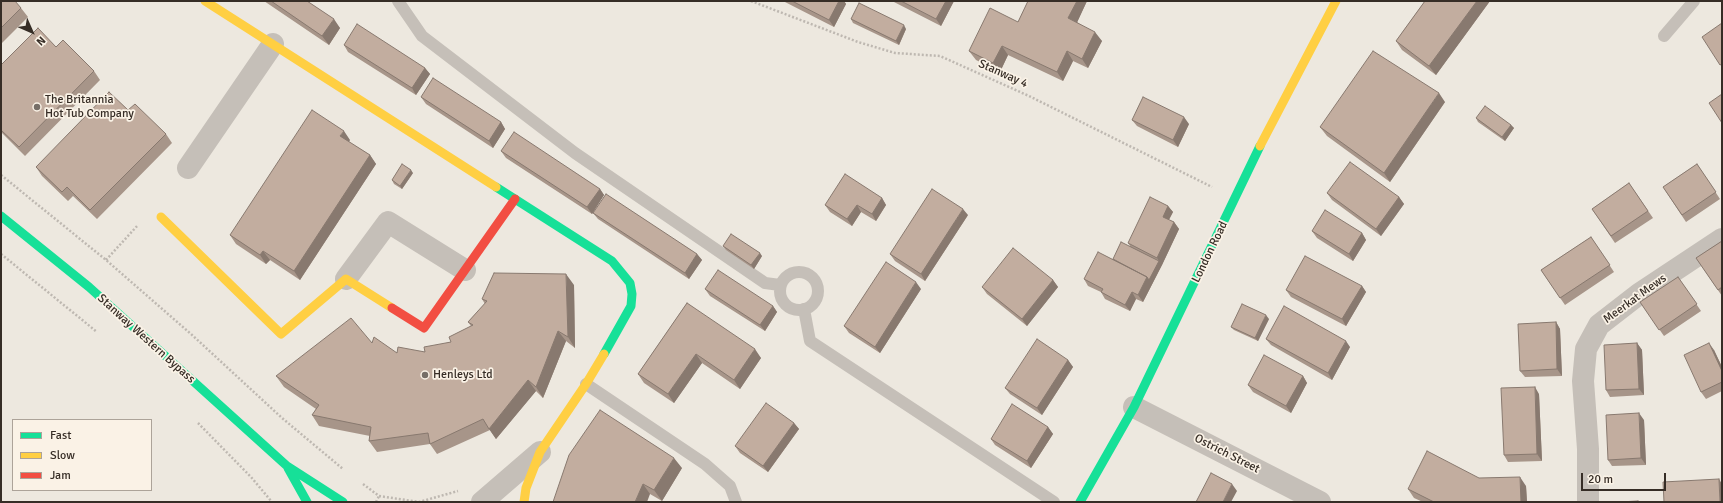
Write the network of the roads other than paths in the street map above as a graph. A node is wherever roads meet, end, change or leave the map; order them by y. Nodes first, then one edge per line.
1 (205, 1) edge
2 (398, 1) edge
3 (1336, 1) edge
4 (1694, 1) edge
5 (1664, 36) dead end
6 (273, 44) junction
7 (188, 168) dead end
8 (515, 198) junction
9 (1, 216) edge
10 (161, 217) dead end
11 (1722, 239) edge
12 (465, 270) junction
13 (346, 280) junction
14 (780, 285) junction
15 (804, 309) junction
16 (586, 384) junction
17 (1134, 407) junction
18 (540, 452) junction
19 (287, 466) junction
20 (307, 502) edge
21 (344, 502) edge
22 (482, 502) edge
23 (524, 502) edge
24 (736, 502) edge
25 (1054, 502) edge
26 (1080, 502) edge
27 (1320, 502) edge
28 (1588, 502) edge

1 - 6 street
2 - 14 lane
3 - 17 street, London Road
4 - 5 lane
6 - 7 street
6 - 8 street
8 - 12 street
8 - 16 street
9 - 19 street, Stanway Western Bypass
10 - 13 street
11 - 28 street, Meerkat Mews
12 - 13 street
12 - 13 street
14 - 15 lane
14 - 15 lane
15 - 25 lane
16 - 18 street
16 - 24 lane
17 - 26 street, London Road
17 - 27 street, Ostrich Street
18 - 22 street
18 - 23 street
19 - 20 street, Stanway Western Bypass
19 - 21 street, Stanway Western Bypass

